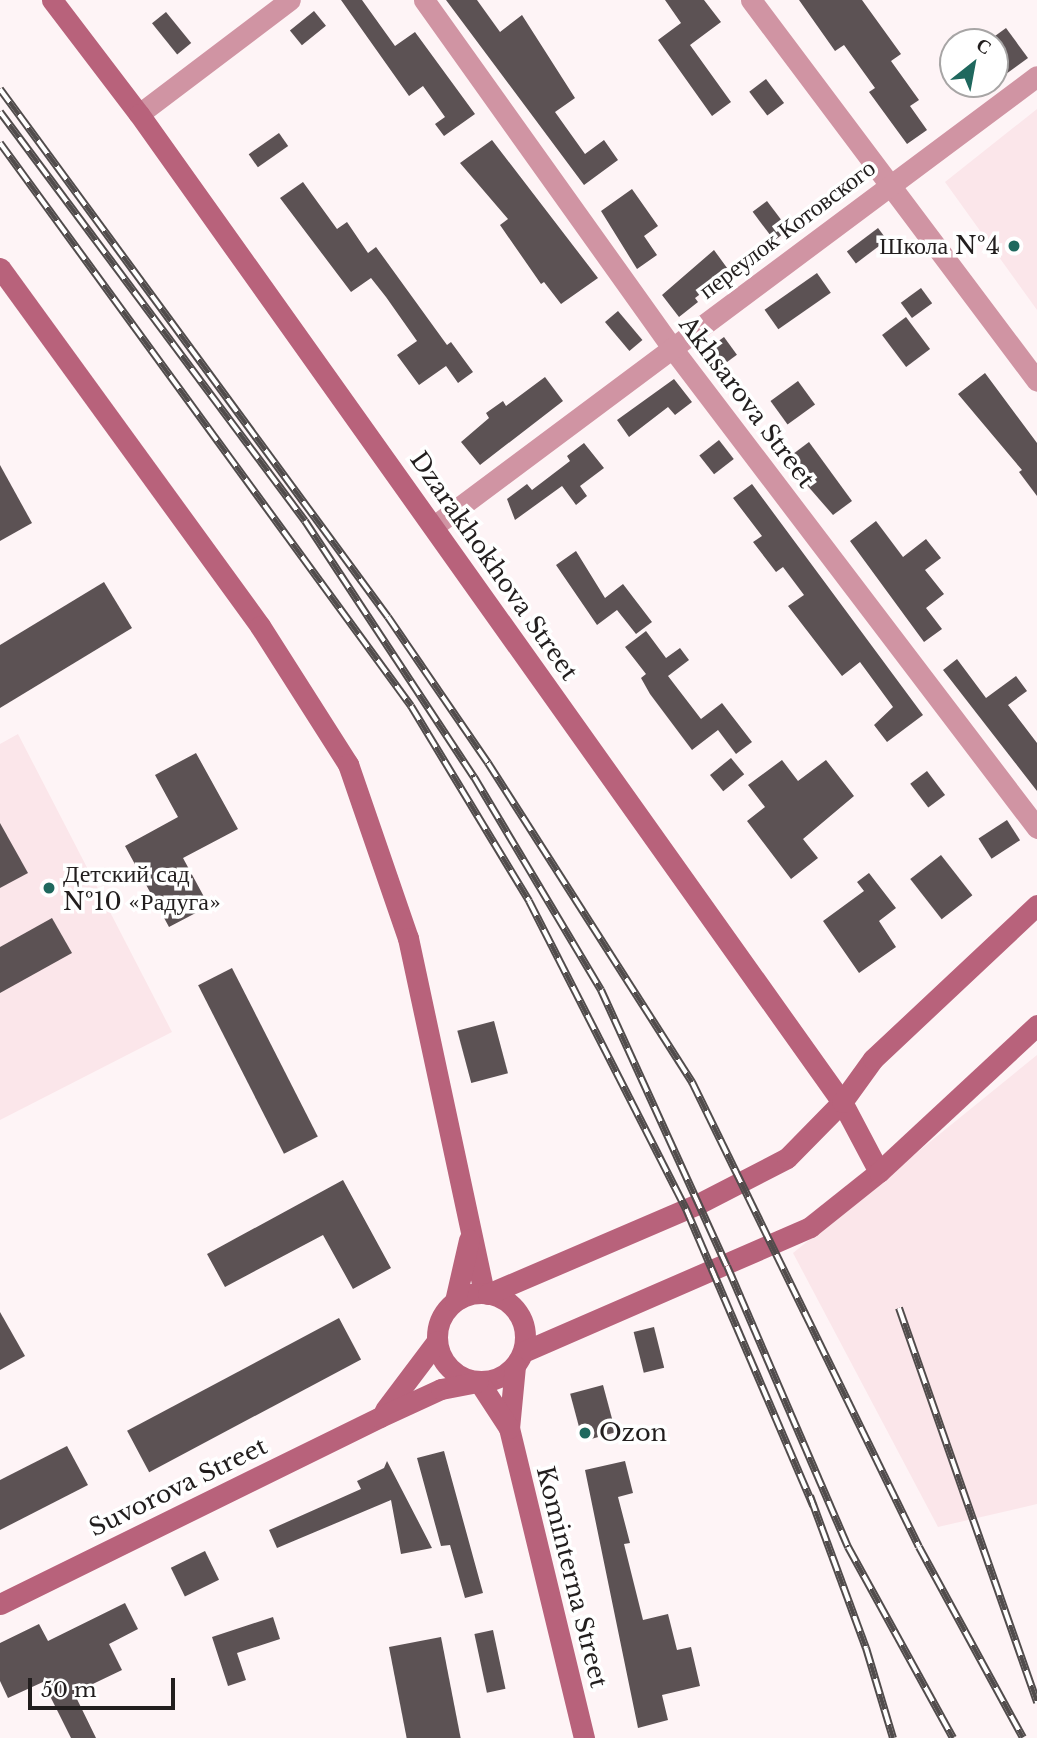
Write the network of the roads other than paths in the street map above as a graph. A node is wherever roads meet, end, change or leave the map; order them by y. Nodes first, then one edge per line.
1 (52, 0) edge
2 (290, 0) edge
3 (424, 0) edge
4 (751, 0) edge
5 (1037, 76) edge
6 (139, 114) junction
7 (887, 187) junction
8 (0, 268) edge
9 (672, 348) junction
10 (1037, 381) edge
11 (434, 526) junction
12 (1037, 828) edge
13 (1037, 905) edge
14 (1037, 1026) edge
15 (842, 1102) junction
16 (879, 1172) junction
17 (470, 1235) junction
18 (486, 1293) junction
19 (455, 1301) junction
20 (437, 1341) junction
21 (519, 1359) junction
22 (478, 1381) junction
23 (380, 1417) junction
24 (509, 1428) junction
25 (0, 1604) edge
26 (584, 1738) edge

1 - 6 street, Dzarakhokhova Street
2 - 6 street
3 - 9 street, Akhsarova Street
4 - 7 street
5 - 7 street, переулок Котовского
6 - 11 street, Dzarakhokhova Street
7 - 9 street, переулок Котовского
7 - 10 street
8 - 17 street
9 - 11 street, переулок Котовского
9 - 12 street, Akhsarova Street
11 - 15 street, Dzarakhokhova Street
13 - 15 street
14 - 16 street
15 - 16 street, Dzarakhokhova Street
15 - 18 street
16 - 21 street
17 - 18 street
17 - 19 street
18 - 19 street
18 - 21 street
19 - 20 street
20 - 22 street
20 - 23 street, Suvorova Street
21 - 22 street
21 - 24 street, Kominterna Street
22 - 23 street, Suvorova Street
22 - 24 street, Kominterna Street
23 - 25 street, Suvorova Street
24 - 26 street, Kominterna Street

